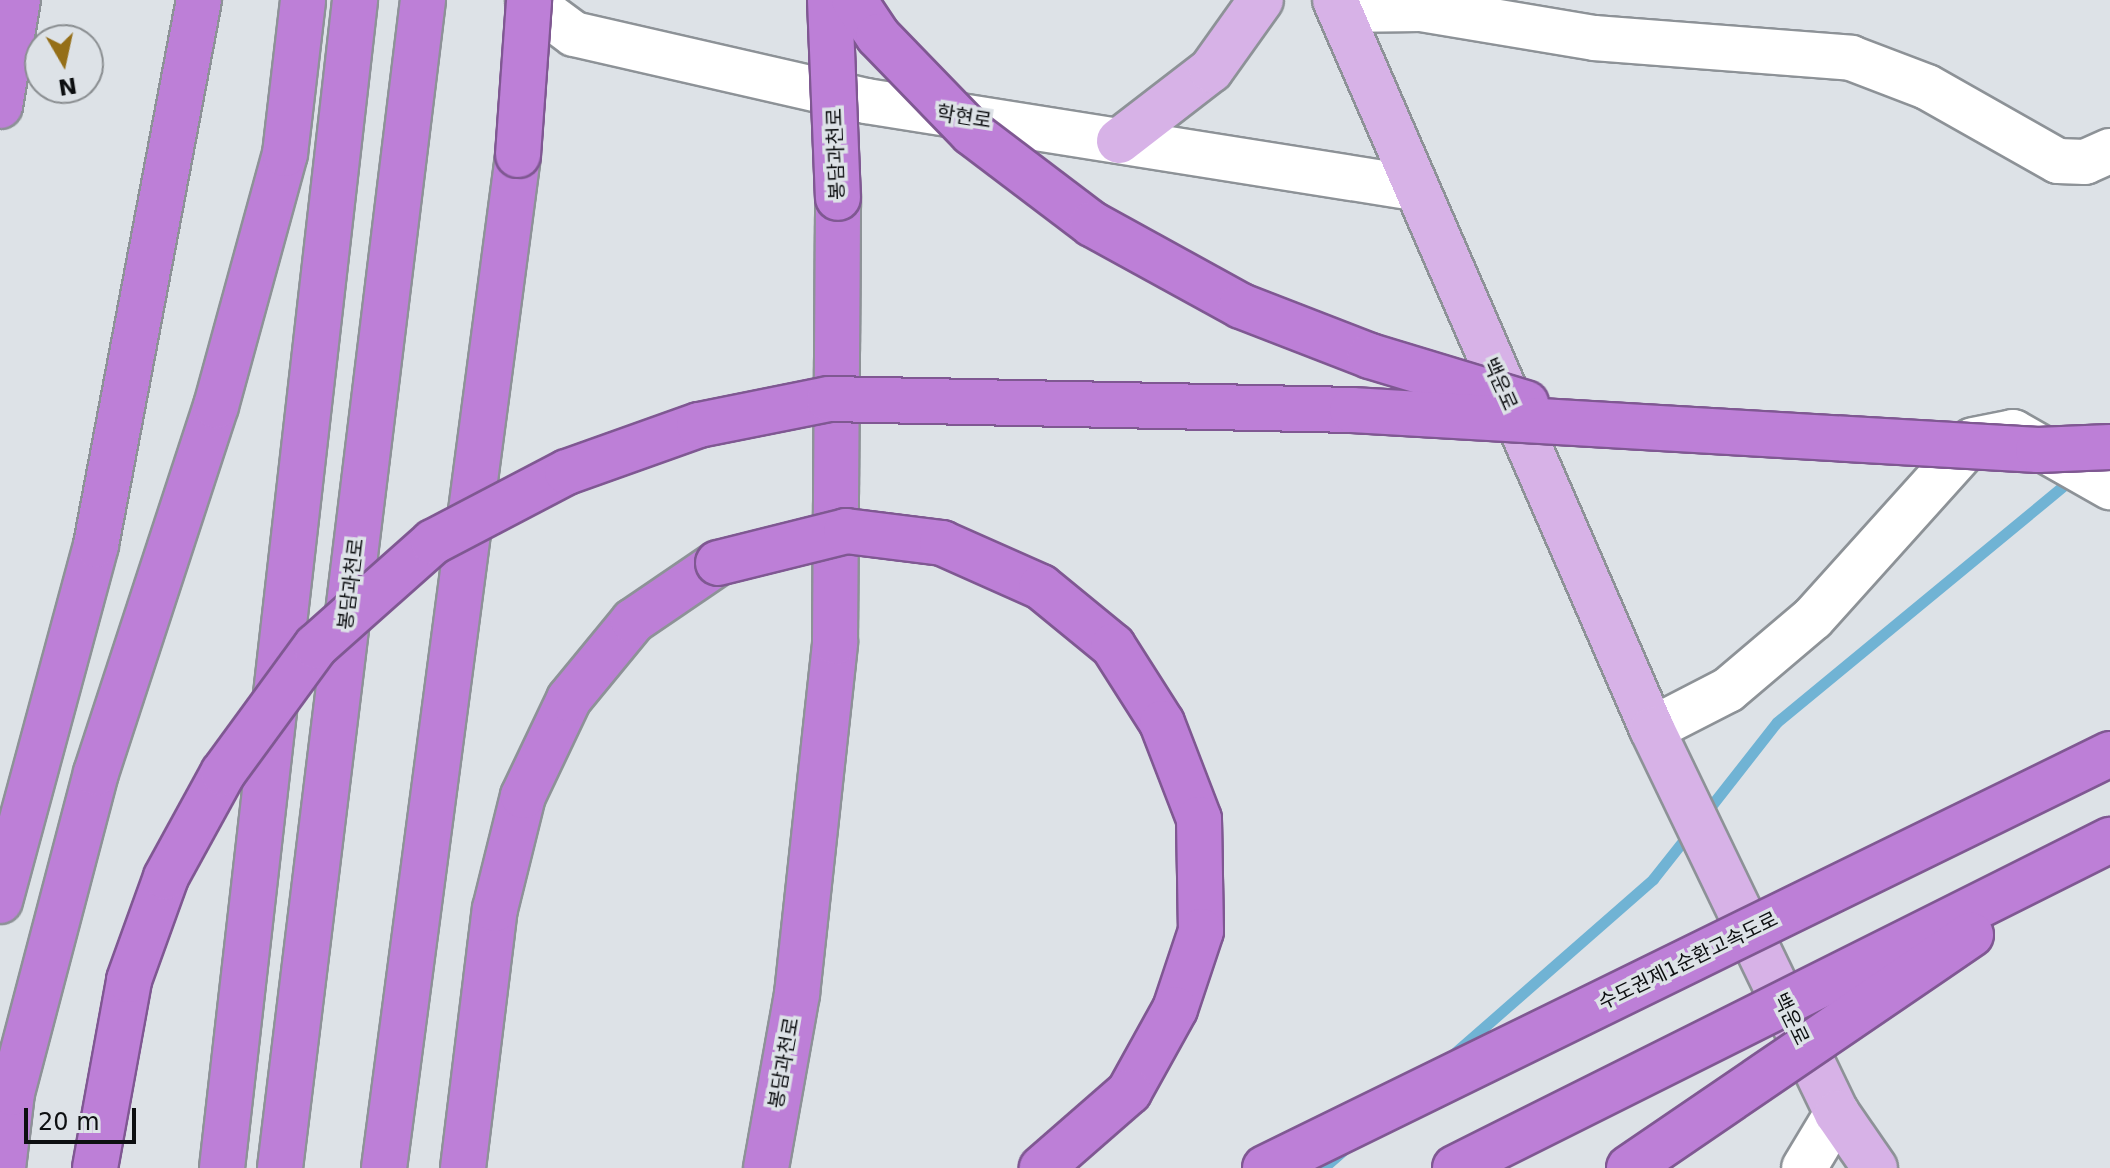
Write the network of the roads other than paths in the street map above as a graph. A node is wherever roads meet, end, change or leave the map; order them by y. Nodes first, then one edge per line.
1 (18, 0) edge
2 (199, 0) edge
3 (303, 0) edge
4 (355, 0) edge
5 (423, 0) edge
6 (529, 0) edge
7 (830, 0) edge
8 (854, 0) edge
9 (1261, 0) edge
10 (1338, 5) edge
11 (0, 106) edge
12 (1119, 141) junction
13 (2110, 151) edge
14 (1414, 188) junction
15 (1598, 424) junction
16 (2107, 473) edge
17 (1662, 747) junction
18 (2110, 754) edge
19 (2110, 841) edge
20 (0, 901) edge
21 (1837, 1113) junction
22 (281, 1155) edge
23 (223, 1164) edge
24 (3, 1168) edge
25 (95, 1168) edge
26 (384, 1168) edge
27 (463, 1168) edge
28 (766, 1168) edge
29 (1042, 1168) edge
30 (1265, 1168) edge
31 (1455, 1168) edge
32 (1629, 1168) edge
33 (1804, 1168) edge
34 (1875, 1168) edge

1 - 11 highway
2 - 20 highway
3 - 24 highway
4 - 23 highway
5 - 22 highway, 봉담과천로
6 - 12 street, 학현로
6 - 26 highway, bridge
7 - 28 highway, 봉담과천로, bridge
8 - 15 highway, bridge
9 - 12 main road
10 - 13 street
10 - 14 main road, 백운로
12 - 14 street, 학현로
14 - 17 main road, 백운로
15 - 16 highway, bridge
15 - 25 highway, bridge
16 - 17 street, bridge
17 - 21 main road, 백운로
18 - 30 highway, 수도권제1순환고속도로, bridge
19 - 31 highway, bridge
19 - 32 highway, bridge
21 - 33 street
21 - 34 main road, 백운로
27 - 29 highway, bridge

